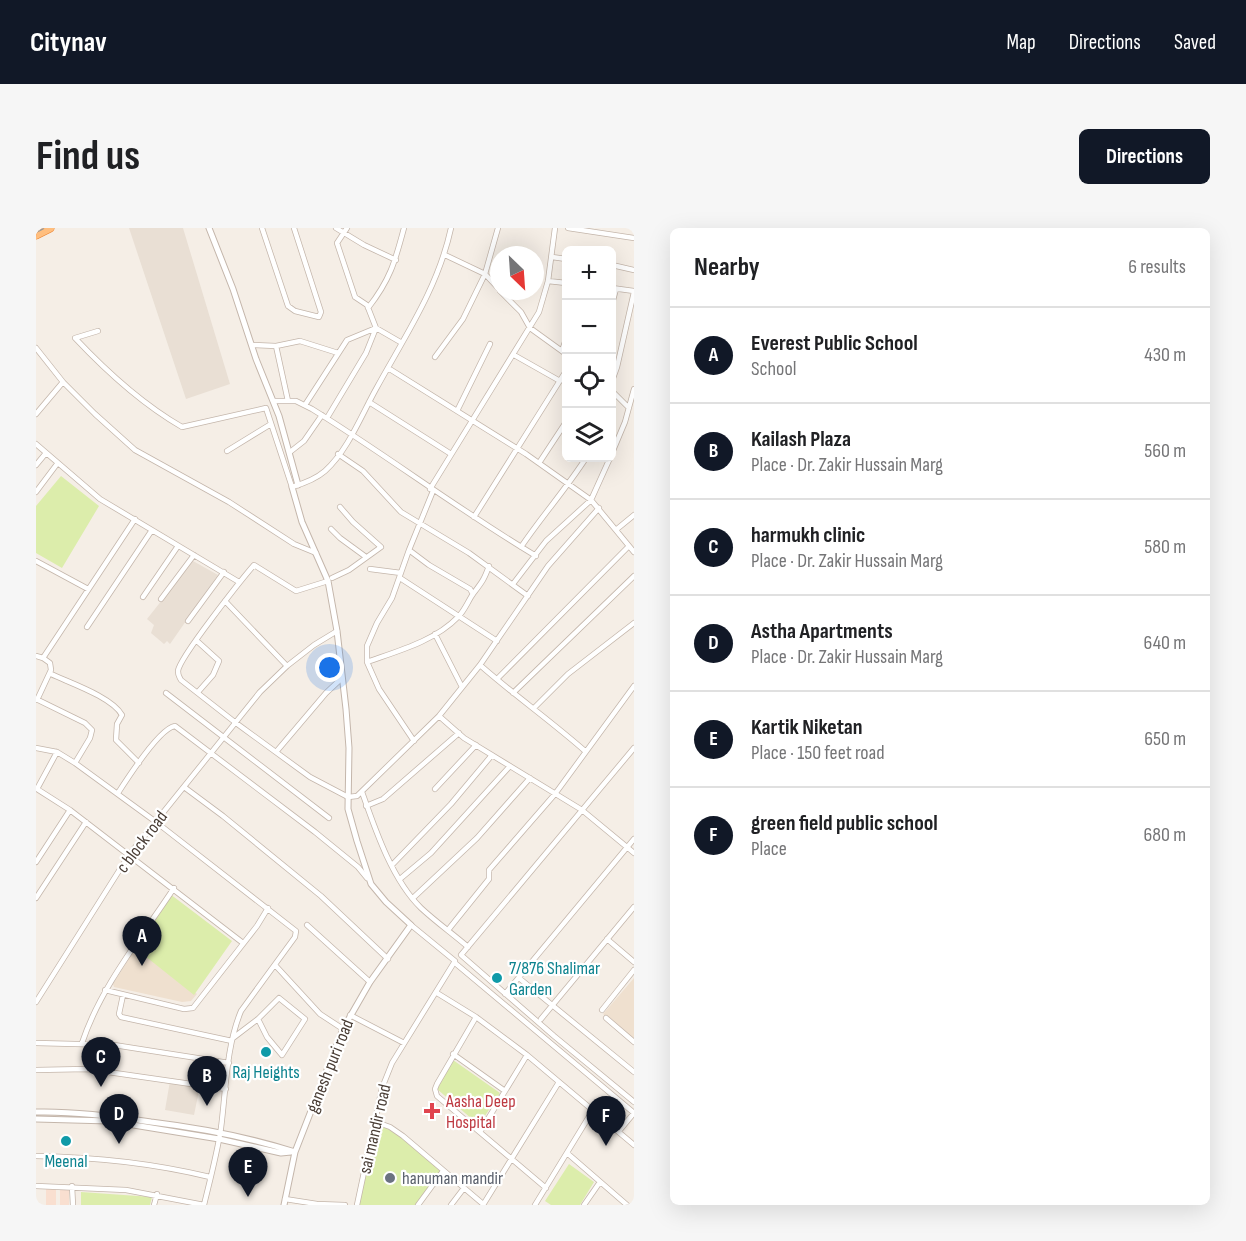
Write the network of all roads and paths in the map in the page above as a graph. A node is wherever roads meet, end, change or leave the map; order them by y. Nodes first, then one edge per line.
1 (50, 228) edge
2 (209, 228) edge
3 (262, 228) edge
4 (294, 228) edge
5 (336, 228) edge
6 (347, 228) edge
7 (404, 228) edge
8 (451, 228) edge
9 (498, 228) edge
10 (555, 228) edge
11 (568, 228) edge
12 (343, 233) junction
13 (36, 235) edge
14 (634, 238) edge
15 (445, 255) junction
16 (552, 257) junction
17 (562, 258) edge
18 (396, 260) junction
19 (616, 266) edge
20 (634, 270) edge
21 (485, 274) junction
22 (490, 279) edge
23 (548, 281) junction
24 (562, 282) edge
25 (616, 288) edge
26 (634, 292) edge
27 (510, 300) edge
28 (368, 308) junction
29 (376, 328) junction
30 (530, 328) junction
31 (98, 331) dead end
32 (402, 343) junction
33 (490, 344) dead end
34 (252, 345) junction
35 (276, 346) junction
36 (36, 348) edge
37 (562, 351) edge
38 (338, 353) junction
39 (514, 355) junction
40 (435, 357) dead end
41 (388, 368) junction
42 (616, 370) edge
43 (562, 378) edge
44 (560, 381) junction
45 (63, 382) junction
46 (634, 389) edge
47 (616, 396) edge
48 (273, 401) junction
49 (288, 401) junction
50 (369, 402) junction
51 (305, 405) junction
52 (628, 410) junction
53 (457, 411) junction
54 (36, 414) edge
55 (634, 416) edge
56 (324, 417) junction
57 (472, 421) junction
58 (271, 424) junction
59 (562, 429) edge
60 (352, 434) junction
61 (616, 442) edge
62 (36, 444) edge
63 (517, 448) junction
64 (227, 451) dead end
65 (290, 452) junction
66 (46, 453) junction
67 (338, 454) junction
68 (451, 454) junction
69 (583, 462) edge
70 (608, 462) edge
71 (539, 463) junction
72 (57, 464) junction
73 (36, 465) edge
74 (569, 483) junction
75 (295, 486) junction
76 (432, 490) junction
77 (36, 492) edge
78 (591, 500) junction
79 (339, 507) dead end
80 (599, 508) junction
81 (634, 515) edge
82 (474, 518) junction
83 (135, 519) junction
84 (420, 523) junction
85 (330, 529) dead end
86 (617, 529) junction
87 (152, 530) junction
88 (178, 546) junction
89 (629, 546) junction
90 (520, 547) junction
91 (409, 550) junction
92 (634, 552) edge
93 (316, 553) junction
94 (194, 555) junction
95 (536, 556) junction
96 (366, 557) junction
97 (38, 562) edge
98 (489, 566) junction
99 (370, 569) dead end
100 (36, 570) edge
101 (224, 572) junction
102 (401, 576) junction
103 (634, 576) edge
104 (330, 579) junction
105 (239, 582) junction
106 (513, 584) junction
107 (88, 589) junction
108 (473, 594) junction
109 (528, 596) junction
110 (143, 597) dead end
111 (161, 599) dead end
112 (225, 601) junction
113 (459, 616) junction
114 (188, 621) dead end
115 (634, 623) edge
116 (87, 627) dead end
117 (336, 631) junction
118 (435, 634) junction
119 (197, 641) junction
120 (496, 641) junction
121 (36, 656) edge
122 (43, 658) junction
123 (368, 662) junction
124 (480, 665) junction
125 (287, 666) junction
126 (51, 674) junction
127 (342, 678) junction
128 (497, 680) junction
129 (634, 686) edge
130 (462, 687) junction
131 (198, 692) junction
132 (165, 693) dead end
133 (513, 693) junction
134 (36, 700) edge
135 (534, 708) junction
136 (439, 716) junction
137 (236, 723) junction
138 (459, 733) junction
139 (223, 739) junction
140 (414, 741) junction
141 (476, 745) junction
142 (36, 748) edge
143 (634, 748) edge
144 (585, 751) junction
145 (57, 752) junction
146 (276, 752) junction
147 (211, 754) junction
148 (492, 755) junction
149 (139, 762) junction
150 (75, 763) junction
151 (510, 766) junction
152 (530, 778) junction
153 (184, 787) junction
154 (36, 789) edge
155 (435, 789) dead end
156 (118, 794) junction
157 (359, 794) junction
158 (555, 794) junction
159 (348, 797) junction
160 (366, 806) junction
161 (70, 810) junction
162 (582, 810) junction
163 (328, 818) dead end
164 (86, 822) junction
165 (156, 822) junction
166 (634, 838) edge
167 (627, 848) junction
168 (634, 853) edge
169 (129, 855) junction
170 (36, 862) edge
171 (392, 865) junction
172 (400, 879) junction
173 (371, 884) junction
174 (174, 888) junction
175 (36, 898) edge
176 (412, 898) junction
177 (634, 907) edge
178 (268, 908) junction
179 (307, 925) dead end
180 (411, 925) junction
181 (448, 930) junction
182 (607, 939) junction
183 (243, 943) junction
184 (468, 947) junction
185 (388, 959) junction
186 (634, 962) edge
187 (455, 963) junction
188 (274, 965) junction
189 (634, 970) edge
190 (519, 978) junction
191 (370, 982) junction
192 (105, 990) junction
193 (437, 993) junction
194 (505, 994) junction
195 (123, 995) junction
196 (36, 1002) edge
197 (552, 1005) junction
198 (602, 1010) dead end
199 (350, 1015) junction
200 (476, 1017) junction
201 (606, 1018) dead end
202 (258, 1019) junction
203 (541, 1019) dead end
204 (342, 1029) junction
205 (232, 1040) junction
206 (634, 1042) edge
207 (36, 1043) edge
208 (82, 1043) junction
209 (404, 1043) junction
210 (453, 1054) junction
211 (527, 1055) junction
212 (229, 1063) junction
213 (36, 1070) edge
214 (634, 1072) edge
215 (559, 1082) junction
216 (226, 1089) junction
217 (505, 1091) junction
218 (634, 1102) edge
219 (593, 1110) junction
220 (36, 1113) edge
221 (634, 1113) edge
222 (36, 1119) edge
223 (376, 1122) junction
224 (619, 1131) junction
225 (480, 1132) junction
226 (219, 1136) junction
227 (634, 1145) edge
228 (295, 1152) junction
229 (567, 1154) junction
230 (36, 1156) edge
231 (512, 1158) junction
232 (444, 1171) junction
233 (210, 1177) junction
234 (600, 1182) junction
235 (36, 1186) edge
236 (72, 1186) junction
237 (464, 1188) junction
238 (546, 1188) junction
239 (157, 1194) junction
240 (284, 1203) edge
241 (73, 1205) edge
242 (154, 1205) edge
243 (204, 1205) edge
244 (345, 1205) edge
245 (357, 1205) edge
246 (418, 1205) edge
247 (451, 1205) edge
248 (483, 1205) edge
249 (535, 1205) edge
250 (584, 1205) edge
251 (627, 1205) edge

1 - 13 highway
2 - 34 street
3 - 4 street
5 - 12 street
6 - 12 street
7 - 18 street
8 - 15 street
9 - 21 street
10 - 16 street
11 - 14 street
12 - 18 street
12 - 28 street
15 - 21 street
15 - 32 street
16 - 17 street
16 - 23 street
18 - 28 street
19 - 20 street
21 - 22 street
21 - 40 street
23 - 24 street
23 - 30 street
25 - 26 street
26 - 42 street
27 - 30 street
28 - 29 street
29 - 32 street
29 - 38 street
29 - 56 street
30 - 37 street
30 - 39 street
31 - 58 street
32 - 41 street
33 - 53 street
34 - 35 street
34 - 48 street
35 - 38 street
35 - 49 street
36 - 45 street
38 - 51 street
39 - 44 street
39 - 57 street
41 - 50 street
41 - 53 street
43 - 44 street
44 - 63 street
45 - 54 street
45 - 93 street
46 - 52 street
47 - 52 street
48 - 49 street
48 - 65 street
49 - 51 street
50 - 60 street
50 - 68 street
51 - 56 street
52 - 55 street
52 - 61 street
53 - 57 street
56 - 60 street
56 - 65 street
57 - 63 street
57 - 68 street
58 - 64 street
58 - 75 street
59 - 71 street
60 - 67 street
60 - 76 street
62 - 66 street
63 - 71 street
63 - 82 street
65 - 75 street
66 - 72 street
66 - 73 street
67 - 75 street
67 - 84 street
68 - 76 street
69 - 74 street
70 - 78 street
71 - 74 street
72 - 77 street
72 - 83 street
74 - 78 street
74 - 90 street
75 - 93 street
76 - 82 street
76 - 84 street
78 - 80 street
78 - 95 street
79 - 96 street
80 - 86 street
80 - 109 street
81 - 86 street
82 - 90 street
83 - 87 street
83 - 107 street
84 - 91 street
84 - 98 street
85 - 96 street
86 - 89 street
87 - 88 street
87 - 116 street
88 - 94 street
88 - 110 street
89 - 92 street
89 - 128 street
90 - 95 street
91 - 102 street
91 - 108 street
93 - 104 street
94 - 101 street
94 - 111 street
95 - 106 street
96 - 104 street
97 - 100 street
97 - 107 street
98 - 106 street
98 - 108 street
99 - 102 street
101 - 105 street
101 - 114 street
102 - 113 street
102 - 123 street
103 - 133 street
104 - 105 street
104 - 117 street
105 - 112 street
106 - 109 street
107 - 122 street
108 - 113 street
109 - 120 street
112 - 119 street
112 - 125 street
113 - 118 street
113 - 120 street
115 - 135 street
117 - 125 street, c block road
117 - 127 street
118 - 123 street
118 - 130 street
119 - 131 street
119 - 131 street
120 - 124 street
121 - 122 street
122 - 126 street
123 - 140 street
124 - 128 street
124 - 130 street
125 - 137 street, c block road
126 - 134 street
126 - 149 street
127 - 146 street
127 - 159 street
128 - 133 street
129 - 144 street
130 - 136 street
131 - 137 street
132 - 139 street
133 - 135 street
134 - 150 street
135 - 144 street
136 - 138 street
136 - 140 street
137 - 139 street, c block road
137 - 146 street
138 - 141 street
138 - 160 street
139 - 147 street, c block road
139 - 163 street
140 - 157 street
141 - 148 street
141 - 155 street
142 - 145 street
143 - 162 street
144 - 158 street
145 - 150 street
145 - 154 street
146 - 159 street
147 - 149 street
147 - 153 street, c block road
147 - 173 street
148 - 151 street
148 - 171 street
149 - 156 street
150 - 156 street
151 - 152 street
151 - 172 street
152 - 158 street
152 - 176 street
153 - 165 street, c block road
153 - 185 street
154 - 161 street
156 - 165 street
157 - 159 street
157 - 160 street
158 - 162 street
158 - 181 street
159 - 173 street
160 - 171 street
161 - 164 street
161 - 170 street
162 - 167 street
162 - 184 street
164 - 169 street
164 - 175 street
165 - 169 street, c block road
165 - 178 street
166 - 167 street
167 - 168 street
167 - 190 street
169 - 174 street
169 - 196 street, c block road
171 - 172 street
172 - 176 street
173 - 180 street
174 - 183 street
174 - 192 street
176 - 181 street
177 - 182 street
178 - 183 street
178 - 188 street
179 - 191 street
180 - 185 street, ganesh puri road
180 - 187 street
181 - 184 street
182 - 186 street
182 - 197 street
183 - 195 street
184 - 194 street
185 - 191 street, ganesh puri road
187 - 193 street, sai mandir road
187 - 221 street
188 - 204 street
188 - 205 street
189 - 198 street
190 - 194 street
190 - 197 street
191 - 199 street, ganesh puri road
192 - 195 street
192 - 208 street
193 - 200 street
193 - 209 street, sai mandir road
194 - 218 street
195 - 205 street
197 - 203 street
197 - 214 street
199 - 204 street, ganesh puri road
199 - 209 street
200 - 210 street
200 - 211 street
201 - 206 street
202 - 202 street
202 - 205 street
204 - 228 street, ganesh puri road
205 - 212 street
207 - 208 street
208 - 212 street
209 - 223 street, sai mandir road
210 - 217 street
210 - 225 street
211 - 215 street
211 - 217 street
212 - 216 street
213 - 216 street
215 - 219 street
215 - 231 street
216 - 226 street
217 - 225 street
219 - 224 street
219 - 229 street
220 - 226 street
221 - 224 street
222 - 226 street
223 - 232 street
223 - 245 street, sai mandir road
224 - 227 street
225 - 231 street
226 - 228 street
226 - 233 street
228 - 240 street, ganesh puri road
229 - 234 street
229 - 238 street
230 - 233 street
231 - 238 street
231 - 248 street
232 - 237 street
232 - 246 street
233 - 243 street
234 - 250 street
234 - 251 street
235 - 236 street
236 - 239 street
236 - 241 street
237 - 247 street
237 - 248 street
238 - 249 street
239 - 242 street
239 - 243 street
240 - 244 street

